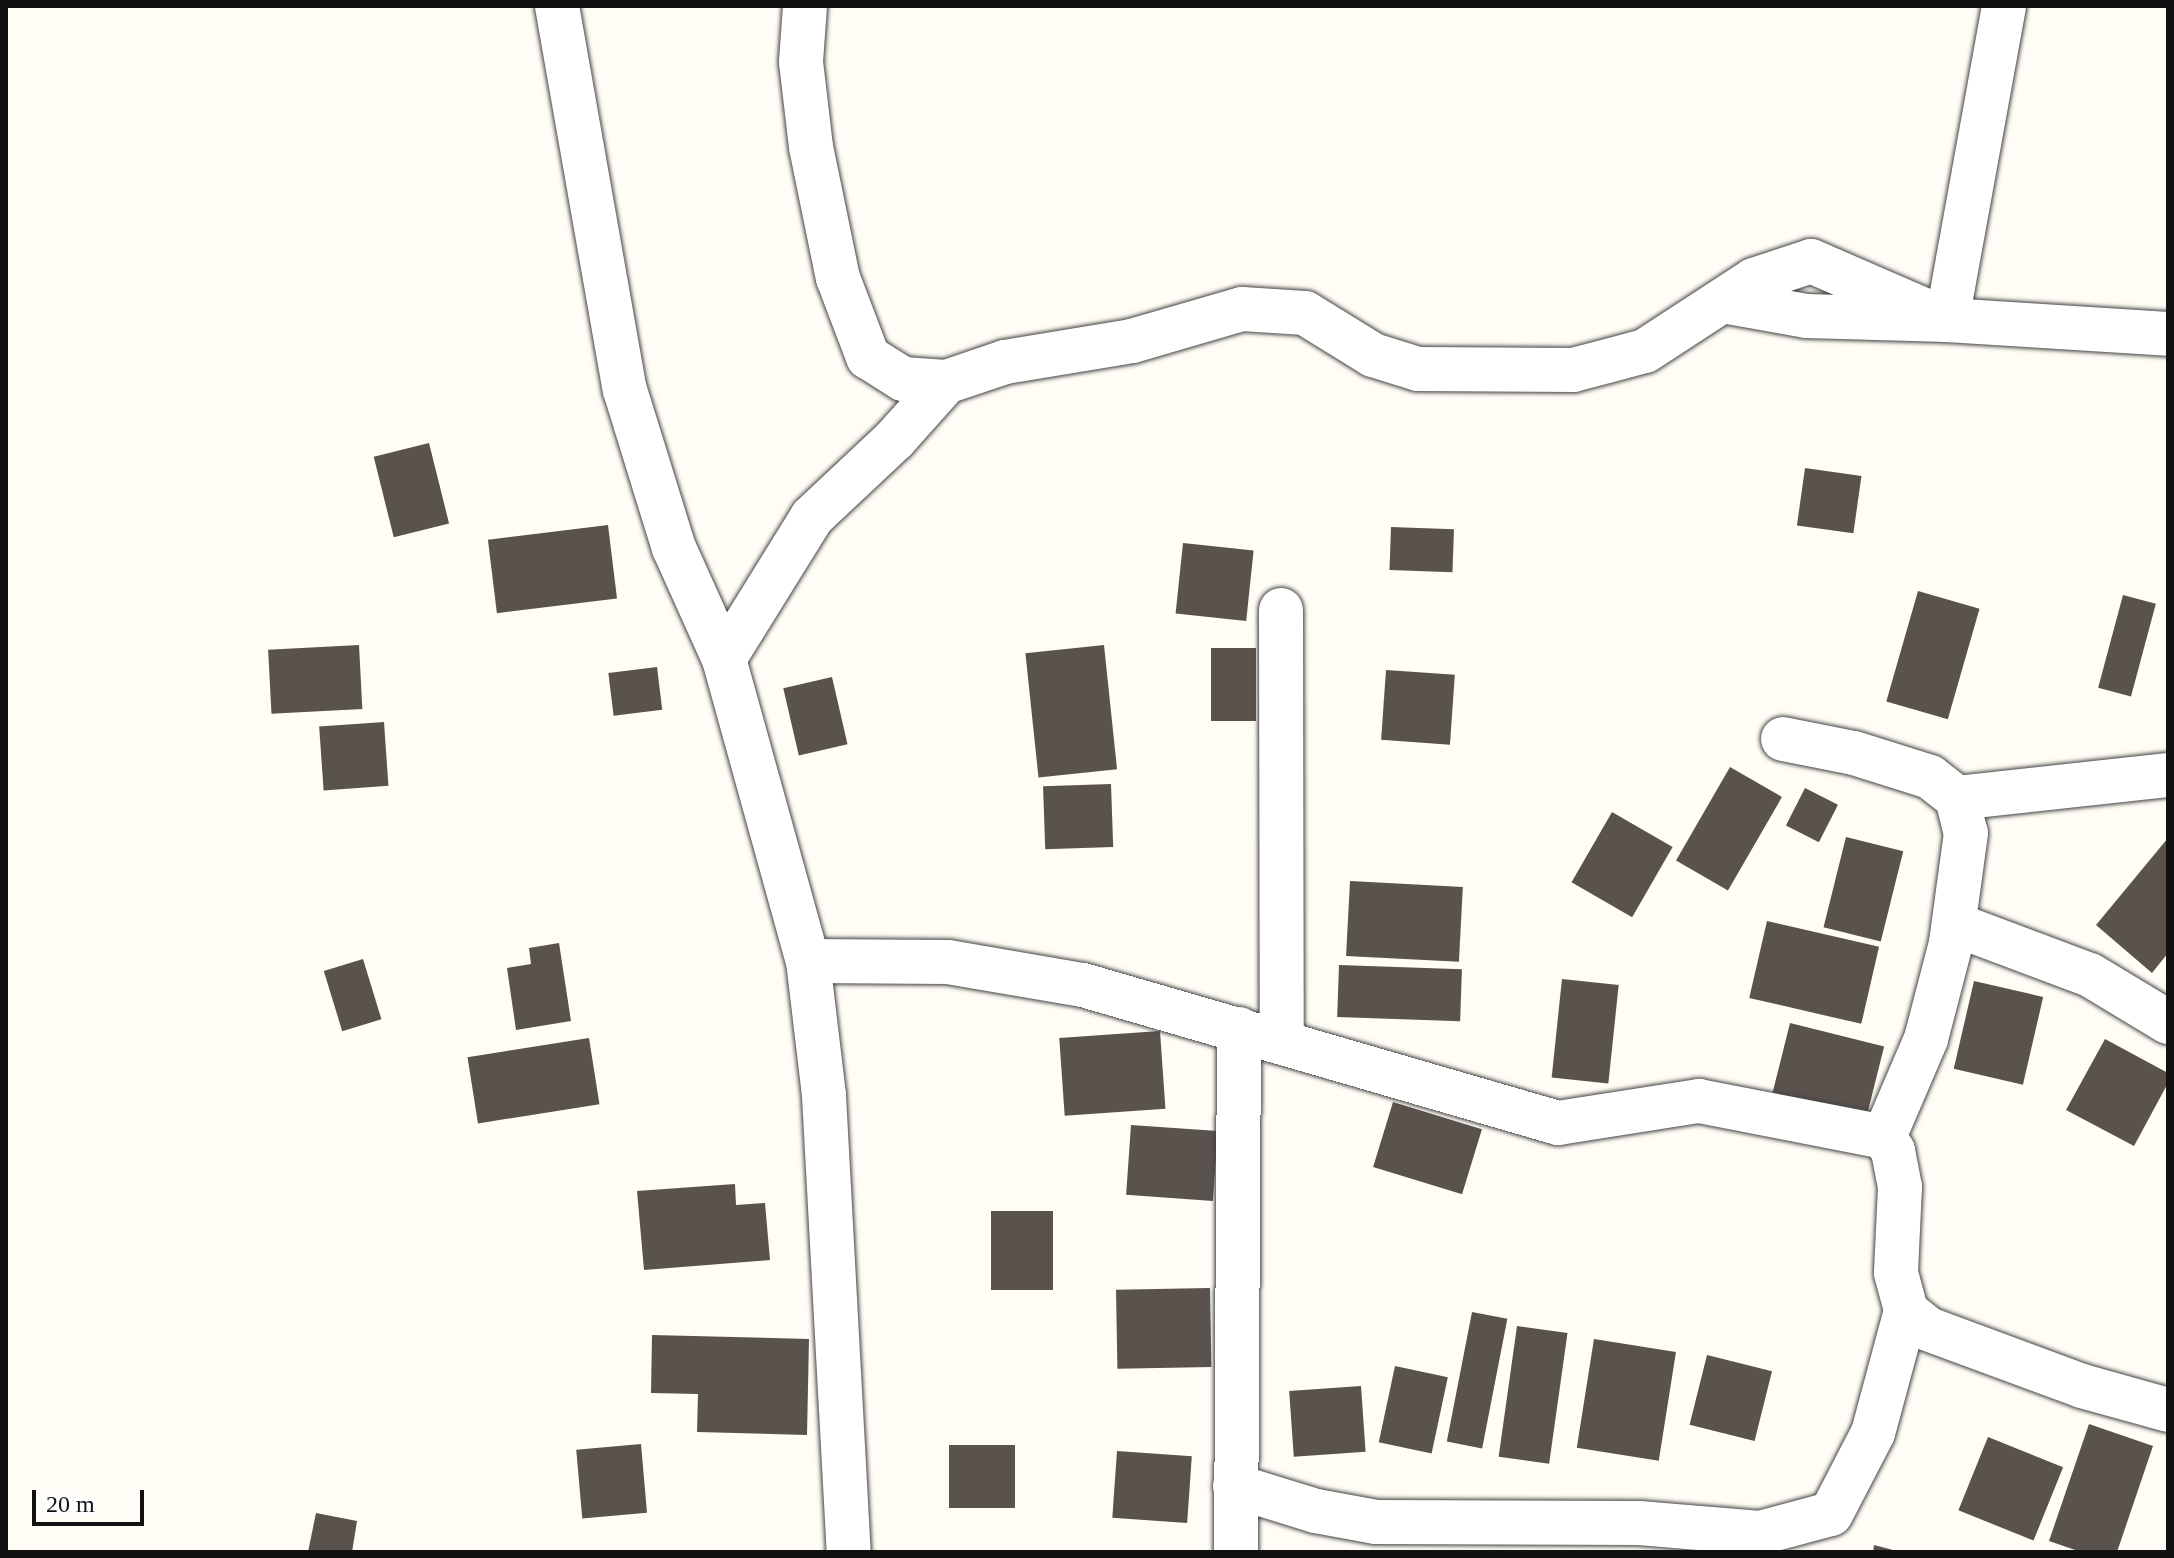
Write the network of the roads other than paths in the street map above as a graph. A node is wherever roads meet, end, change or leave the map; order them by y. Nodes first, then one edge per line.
1 (557, 6) edge
2 (805, 6) edge
3 (2004, 6) edge
4 (1947, 320) junction
5 (2168, 334) edge
6 (946, 382) junction
7 (1281, 610) dead end
8 (724, 659) junction
9 (1783, 739) dead end
10 (2168, 775) edge
11 (1957, 798) junction
12 (1954, 924) junction
13 (808, 961) junction
14 (2168, 1022) edge
15 (1239, 1029) junction
16 (1282, 1042) junction
17 (1884, 1137) junction
18 (1906, 1311) junction
19 (2165, 1401) edge
20 (1235, 1486) junction
21 (849, 1552) edge
22 (1236, 1552) edge

1 - 8 street
2 - 6 street
3 - 4 street
4 - 5 street
4 - 6 street
6 - 8 street
7 - 16 street
8 - 13 street
9 - 11 street
10 - 11 street
11 - 12 street
12 - 14 street
12 - 17 street
13 - 15 street
13 - 21 street
15 - 16 street
15 - 20 street
16 - 17 street
17 - 18 street
18 - 19 street
18 - 20 street
20 - 22 street

